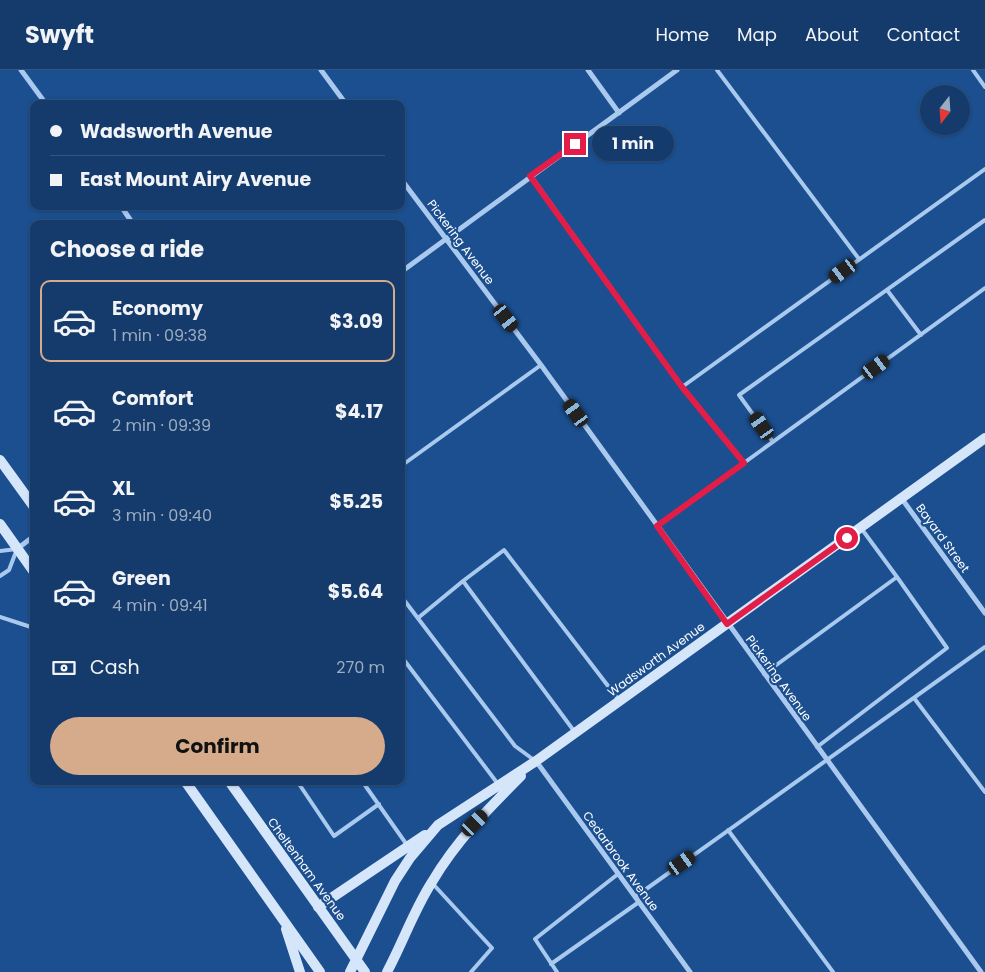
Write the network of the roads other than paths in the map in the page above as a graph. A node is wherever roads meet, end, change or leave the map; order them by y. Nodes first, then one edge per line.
1 (21, 70) edge
2 (321, 70) edge
3 (588, 70) edge
4 (677, 70) edge
5 (717, 70) edge
6 (973, 70) edge
7 (985, 87) edge
8 (43, 100) edge
9 (343, 100) edge
10 (619, 113) junction
11 (985, 168) edge
12 (530, 176) junction
13 (405, 184) edge
14 (985, 220) edge
15 (446, 240) junction
16 (859, 259) junction
17 (405, 269) edge
18 (985, 288) edge
19 (887, 290) junction
20 (921, 335) junction
21 (541, 365) junction
22 (682, 387) junction
23 (985, 438) edge
24 (773, 442) junction
25 (0, 460) edge
26 (405, 463) edge
27 (744, 463) junction
28 (902, 499) junction
29 (30, 501) edge
30 (0, 524) edge
31 (657, 526) junction
32 (861, 528) junction
33 (30, 539) edge
34 (17, 548) junction
35 (0, 551) edge
36 (30, 566) edge
37 (0, 576) edge
38 (897, 577) junction
39 (463, 581) junction
40 (405, 601) edge
41 (985, 613) edge
42 (0, 617) edge
43 (418, 618) junction
44 (727, 624) junction
45 (30, 627) edge
46 (985, 647) edge
47 (405, 661) edge
48 (764, 674) junction
49 (914, 698) junction
50 (620, 701) junction
51 (576, 733) junction
52 (817, 748) junction
53 (827, 760) junction
54 (536, 761) junction
55 (188, 785) edge
56 (231, 785) edge
57 (300, 785) edge
58 (365, 785) edge
59 (499, 785) junction
60 (985, 792) edge
61 (379, 804) junction
62 (438, 826) junction
63 (728, 830) junction
64 (408, 846) junction
65 (618, 874) junction
66 (431, 882) junction
67 (635, 897) junction
68 (639, 902) junction
69 (318, 907) junction
70 (282, 919) junction
71 (356, 960) junction
72 (551, 964) junction
73 (300, 972) edge
74 (320, 972) edge
75 (350, 972) edge
76 (365, 972) edge
77 (388, 972) edge
78 (470, 972) edge
79 (557, 972) edge
80 (690, 972) edge
81 (833, 972) edge
82 (982, 972) edge

1 - 8 street
2 - 9 street
3 - 10 street
4 - 10 street
5 - 16 lane
6 - 7 lane
10 - 12 street
11 - 16 lane
12 - 15 street
12 - 22 lane
13 - 15 street, Pickering Avenue
14 - 19 lane
15 - 17 street
15 - 21 street, Pickering Avenue
16 - 22 lane
18 - 20 lane
19 - 20 lane
19 - 24 lane
20 - 24 lane
21 - 26 lane
21 - 31 street, Pickering Avenue
22 - 27 lane
23 - 28 main road, Wadsworth Avenue
24 - 27 lane
25 - 29 main road
27 - 31 lane
28 - 32 main road, Wadsworth Avenue
28 - 41 street, Bayard Street
30 - 34 main road
31 - 44 street, Pickering Avenue
32 - 38 lane
32 - 44 main road, Wadsworth Avenue
33 - 34 street
34 - 35 lane
34 - 36 main road
34 - 37 lane
38 - 48 lane
38 - 52 lane
39 - 43 lane
39 - 50 lane
39 - 51 lane
40 - 43 lane
42 - 45 lane
43 - 54 lane
44 - 48 street, Pickering Avenue
44 - 50 main road, Wadsworth Avenue
46 - 49 lane
47 - 59 lane
48 - 52 street, Pickering Avenue
49 - 53 lane
49 - 60 lane
50 - 51 main road, Wadsworth Avenue
51 - 54 main road, Wadsworth Avenue
52 - 53 street, Pickering Avenue
53 - 63 lane
53 - 82 street, Pickering Avenue
54 - 59 main road, Wadsworth Avenue
54 - 65 street, Cedarbrook Avenue
54 - 66 main road, Wadsworth Avenue
55 - 70 main road
56 - 69 main road, Cheltenham Avenue
57 - 61 lane
58 - 61 lane
59 - 62 main road, Wadsworth Avenue
61 - 64 lane
62 - 64 main road
62 - 71 main road, Wadsworth Avenue
63 - 67 lane
63 - 81 lane
64 - 69 main road
65 - 67 street, Cedarbrook Avenue
65 - 72 lane
66 - 77 main road, Wadsworth Avenue
66 - 78 lane
67 - 68 street, Cedarbrook Avenue
68 - 72 lane
68 - 80 street, Cedarbrook Avenue
69 - 71 main road, Cheltenham Avenue
70 - 73 main road
70 - 74 main road
71 - 75 main road, Wadsworth Avenue
71 - 76 main road, Cheltenham Avenue
72 - 79 lane

